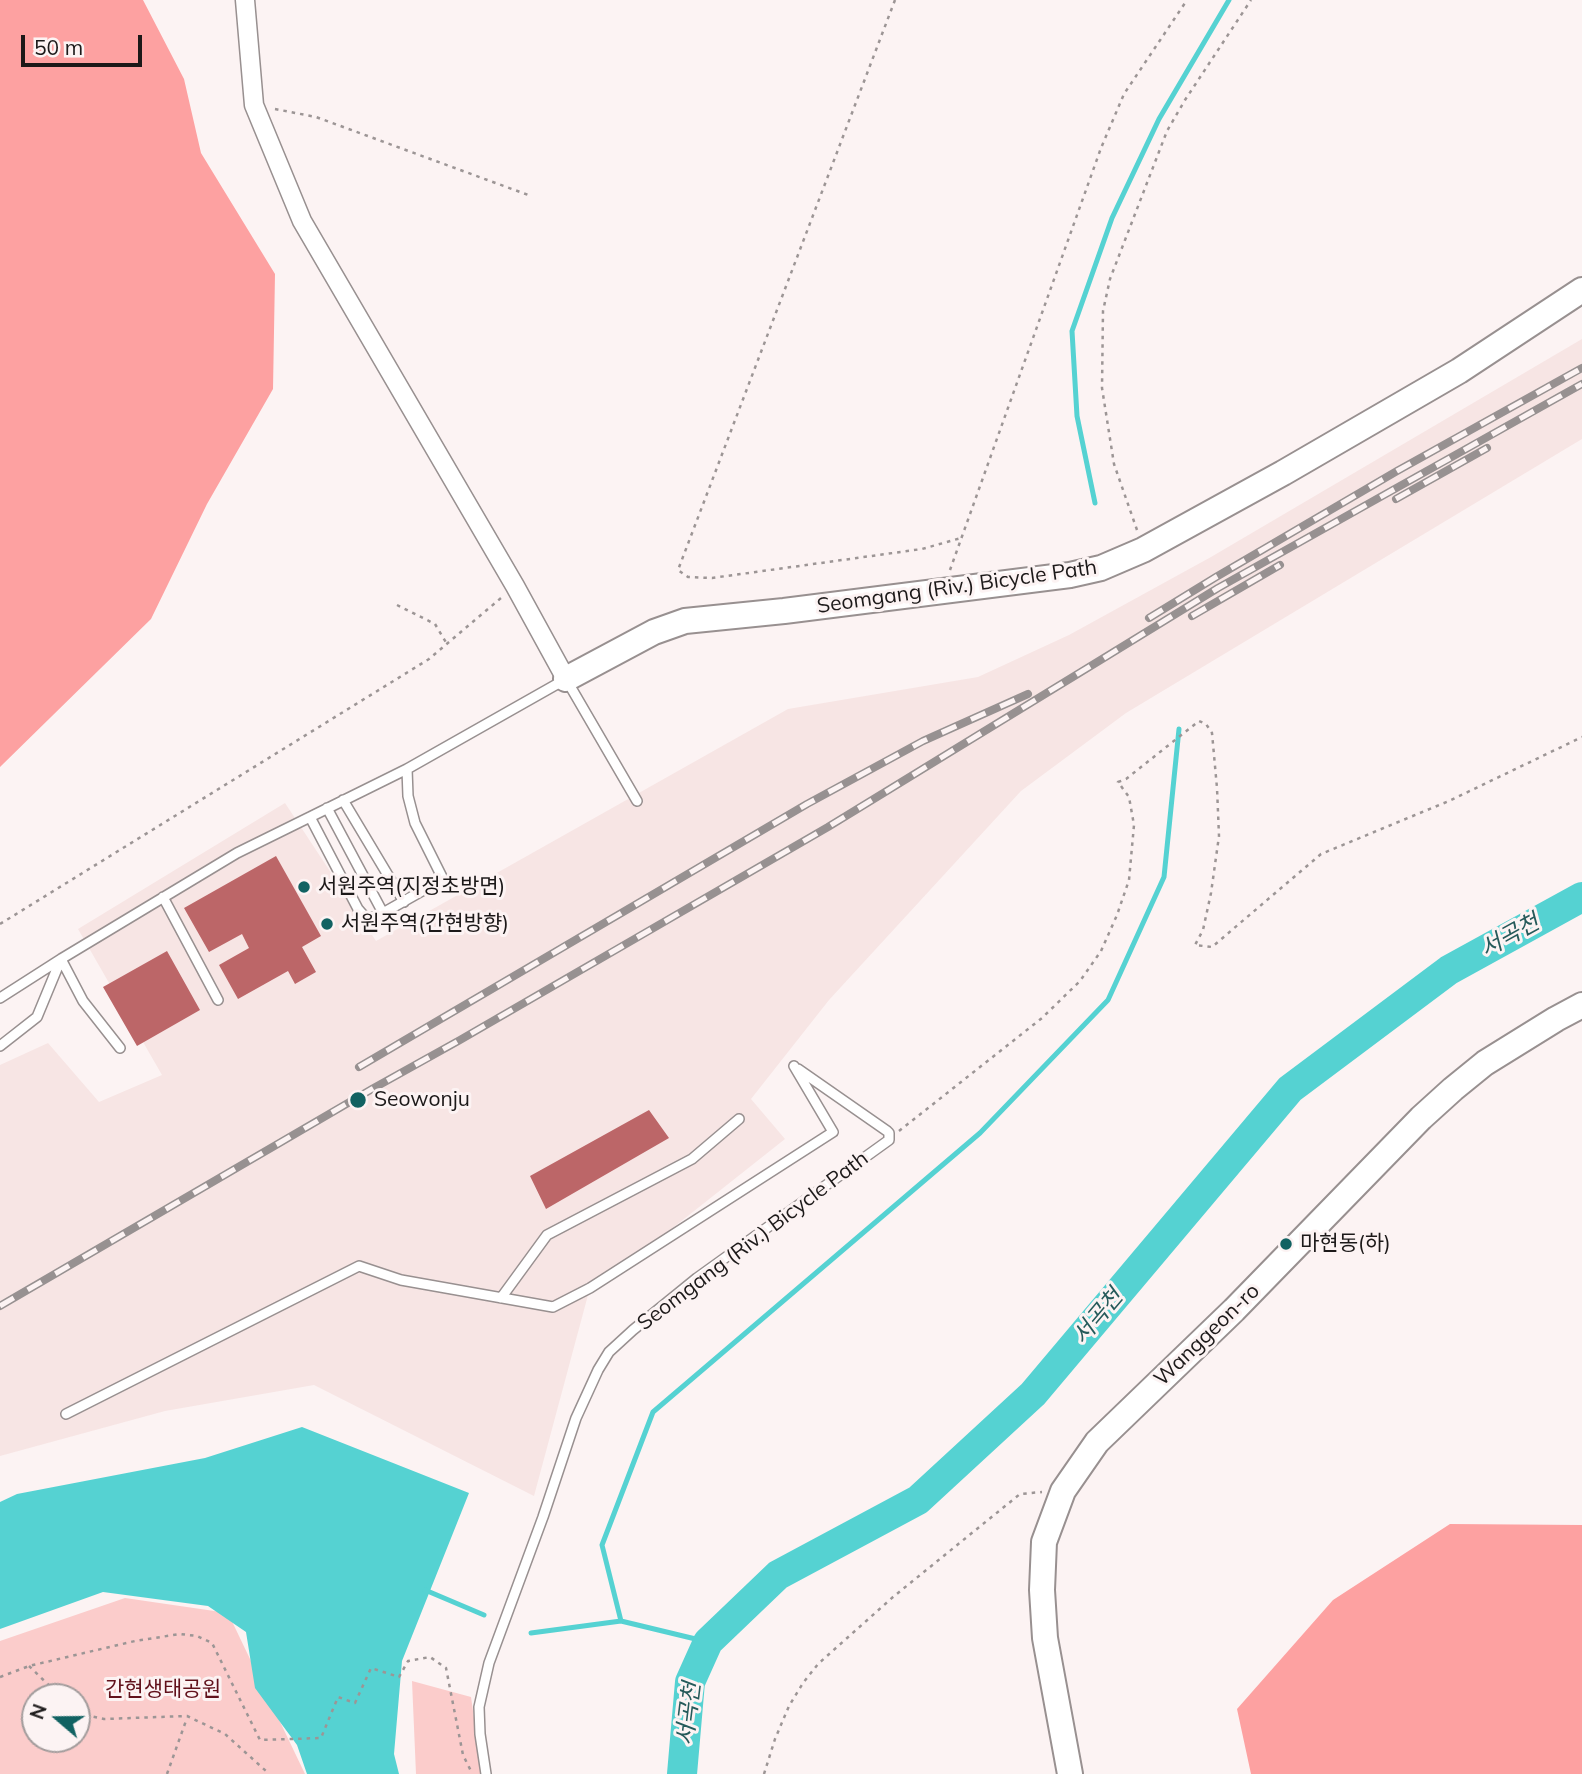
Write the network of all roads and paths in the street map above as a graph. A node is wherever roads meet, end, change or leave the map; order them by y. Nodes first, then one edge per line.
1 (245, 0) edge
2 (895, 0) edge
3 (1186, 0) edge
4 (1251, 0) edge
5 (254, 105) junction
6 (531, 196) dead end
7 (1582, 290) edge
8 (961, 538) junction
9 (1143, 550) junction
10 (515, 586) junction
11 (956, 589) junction
12 (397, 605) dead end
13 (447, 644) junction
14 (566, 679) junction
15 (1582, 737) edge
16 (407, 769) junction
17 (343, 800) junction
18 (637, 802) dead end
19 (327, 808) junction
20 (310, 817) junction
21 (163, 897) junction
22 (404, 902) junction
23 (383, 914) junction
24 (0, 924) edge
25 (61, 959) junction
26 (0, 998) edge
27 (218, 1000) dead end
28 (1582, 1005) edge
29 (0, 1046) edge
30 (120, 1048) dead end
31 (739, 1119) dead end
32 (889, 1139) junction
33 (501, 1298) junction
34 (66, 1414) dead end
35 (1063, 1491) junction
36 (29, 1666) junction
37 (0, 1677) edge
38 (47, 1683) edge
39 (91, 1716) edge
40 (187, 1716) junction
41 (167, 1774) edge
42 (267, 1774) edge
43 (472, 1774) edge
44 (486, 1774) edge
45 (764, 1774) edge
46 (1070, 1774) edge

1 - 5 street
2 - 8 path
3 - 8 path
4 - 9 path
5 - 6 path
5 - 10 street
7 - 9 street, Seomgang (Riv.) Bicycle Path
8 - 11 path
9 - 11 street, Seomgang (Riv.) Bicycle Path
10 - 13 path
10 - 14 street
11 - 14 street, Seomgang (Riv.) Bicycle Path
12 - 13 path
13 - 24 path
14 - 16 lane
14 - 18 lane
15 - 32 path
16 - 17 lane
16 - 22 lane
17 - 19 lane
17 - 22 lane
19 - 20 lane
19 - 23 lane
20 - 21 lane
20 - 23 lane
21 - 25 lane
21 - 27 lane
22 - 23 lane
25 - 26 lane
25 - 29 lane
25 - 30 lane
28 - 35 street, Wanggeon-ro
31 - 33 lane
32 - 33 lane, Seomgang (Riv.) Bicycle Path
32 - 44 lane, Seomgang (Riv.) Bicycle Path
33 - 34 lane
35 - 45 path
35 - 46 street, Wanggeon-ro
36 - 37 path
36 - 38 path
36 - 43 path
39 - 40 path
40 - 41 path
40 - 42 path

